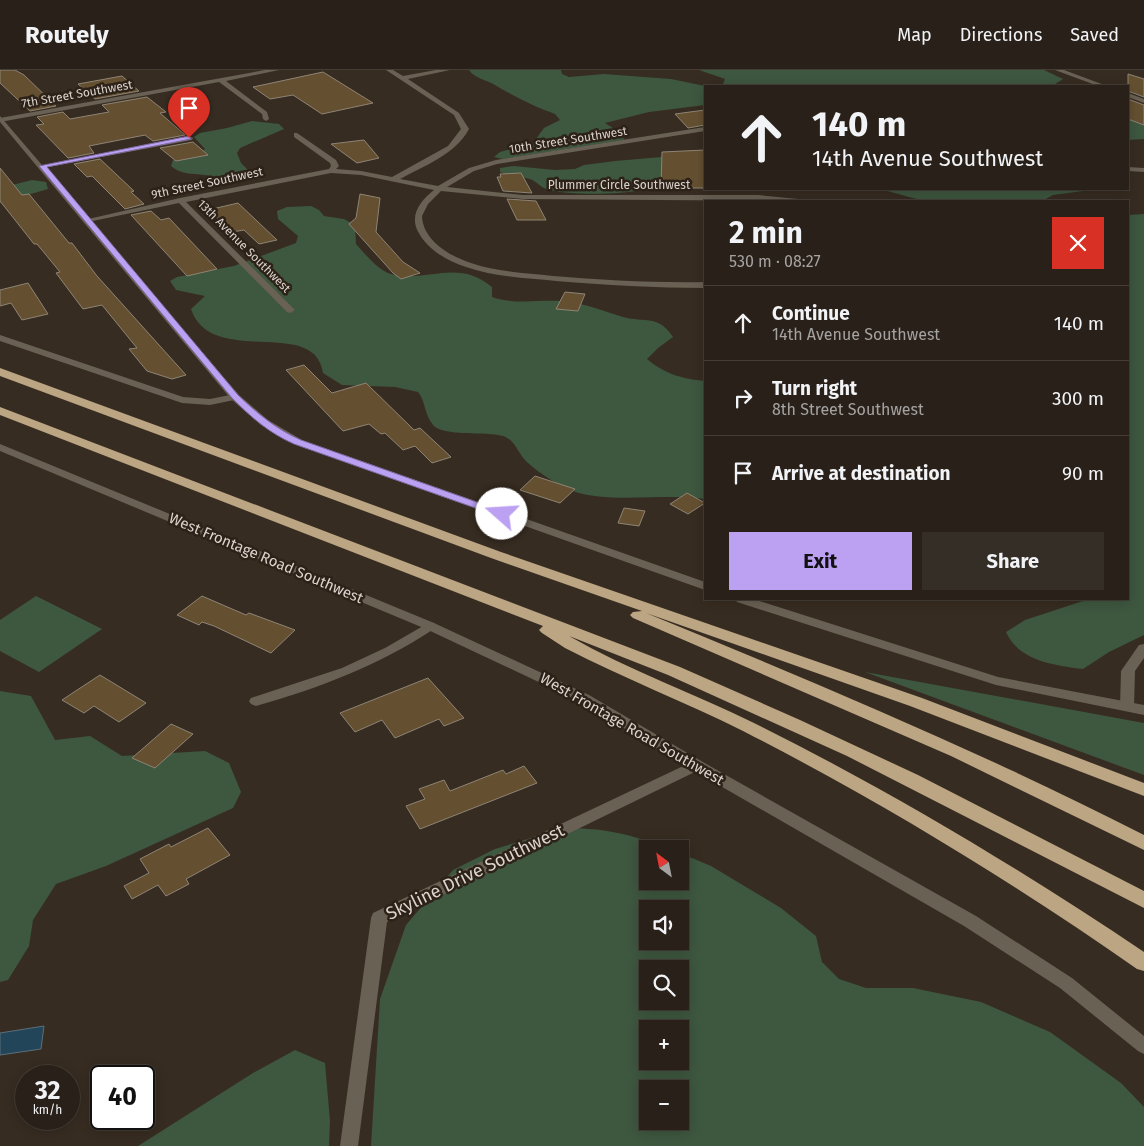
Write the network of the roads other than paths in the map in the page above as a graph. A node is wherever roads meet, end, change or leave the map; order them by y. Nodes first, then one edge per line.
1 (276, 70) edge
2 (389, 70) edge
3 (446, 70) edge
4 (1058, 70) edge
5 (403, 78) junction
6 (220, 80) junction
7 (1101, 85) edge
8 (1129, 95) edge
9 (1144, 101) edge
10 (0, 119) edge
11 (266, 119) dead end
12 (704, 129) edge
13 (297, 135) dead end
14 (189, 138) dead end
15 (43, 166) junction
16 (1129, 169) edge
17 (1144, 170) edge
18 (332, 171) junction
19 (392, 180) junction
20 (440, 189) junction
21 (180, 200) junction
22 (788, 200) edge
23 (88, 220) junction
24 (704, 286) edge
25 (290, 310) dead end
26 (0, 338) edge
27 (0, 372) edge
28 (235, 396) junction
29 (0, 411) edge
30 (0, 447) edge
31 (496, 555) junction
32 (704, 586) edge
33 (745, 600) edge
34 (516, 611) junction
35 (430, 626) junction
36 (1144, 648) edge
37 (256, 701) dead end
38 (1128, 707) junction
39 (1144, 710) edge
40 (696, 765) junction
41 (1144, 790) edge
42 (1144, 843) edge
43 (1144, 900) edge
44 (1144, 963) edge
45 (1144, 1046) edge
46 (349, 1146) edge

1 - 6 street, 7th Street Southwest
2 - 5 street
3 - 5 street
4 - 7 street
5 - 19 street
6 - 10 street, 7th Street Southwest
6 - 11 street
8 - 9 street
10 - 15 street
12 - 20 street, 10th Street Southwest
13 - 18 street
14 - 15 street
15 - 23 street
16 - 17 street
18 - 19 street, Plummer Circle Southwest
18 - 21 street, 9th Street Southwest
19 - 20 street, Plummer Circle Southwest
20 - 22 street, Plummer Circle Southwest
20 - 24 street
21 - 23 street, 9th Street Southwest
21 - 25 street, 13th Avenue Southwest
23 - 28 street
26 - 28 street
27 - 31 highway
28 - 32 street
29 - 34 highway
30 - 35 street, West Frontage Road Southwest
31 - 41 highway
31 - 42 highway
33 - 38 street
34 - 43 highway
34 - 44 highway
35 - 37 street
35 - 40 street, West Frontage Road Southwest
36 - 38 street
38 - 39 street
40 - 45 street, West Frontage Road Southwest
40 - 46 street, Skyline Drive Southwest

